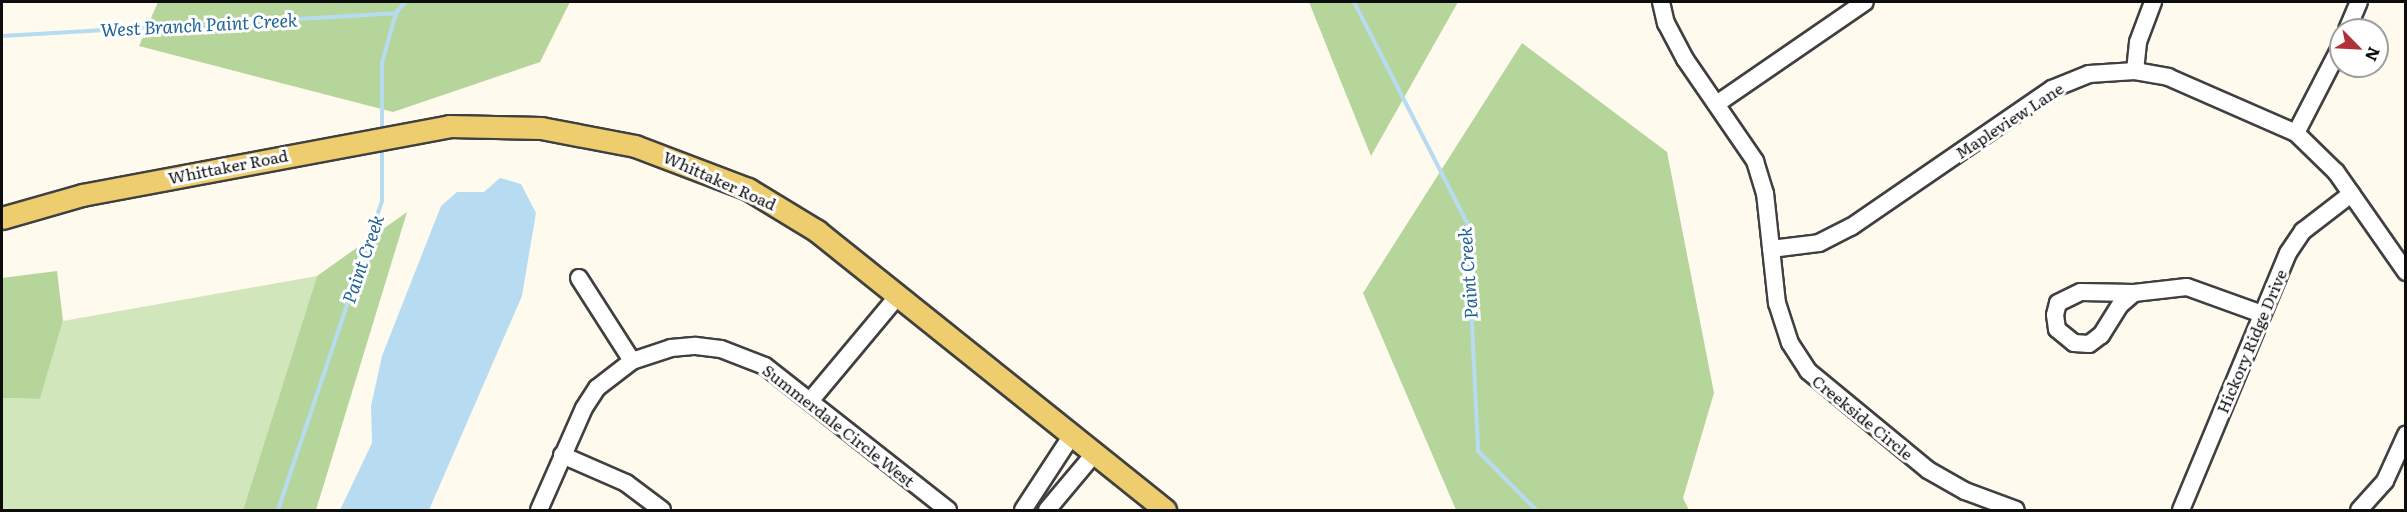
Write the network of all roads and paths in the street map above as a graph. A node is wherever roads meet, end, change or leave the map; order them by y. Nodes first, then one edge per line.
1 (1661, 2) edge
2 (1865, 2) edge
3 (2153, 2) edge
4 (2359, 2) edge
5 (2353, 18) edge
6 (2329, 68) edge
7 (2135, 71) junction
8 (1718, 103) junction
9 (2296, 133) junction
10 (2351, 194) junction
11 (2, 218) edge
12 (1772, 249) junction
13 (2406, 272) edge
14 (579, 278) dead end
15 (2134, 294) junction
16 (897, 297) junction
17 (2262, 314) junction
18 (632, 361) junction
19 (810, 401) junction
20 (1072, 435) junction
21 (2406, 435) edge
22 (1094, 454) junction
23 (562, 455) junction
24 (539, 510) edge
25 (662, 510) edge
26 (948, 510) edge
27 (1023, 510) edge
28 (1047, 510) edge
29 (1165, 510) edge
30 (2016, 510) edge
31 (2181, 510) edge
32 (2359, 510) edge

1 - 8 street, Creekside Circle
2 - 8 street
3 - 7 street
4 - 5 street
6 - 9 street
7 - 9 street, Mapleview Lane
7 - 12 street, Mapleview Lane
8 - 12 street, Creekside Circle
9 - 10 street, Mapleview Lane
10 - 13 street, Mapleview Lane
10 - 17 street, Hickory Ridge Drive
11 - 16 main road, Whittaker Road
12 - 30 street, Creekside Circle
14 - 18 street
15 - 15 street
15 - 17 street
16 - 19 street
16 - 20 main road, Whittaker Road
17 - 31 street, Hickory Ridge Drive
18 - 19 street, Summerdale Circle West
18 - 23 street, Summerdale Circle West
19 - 26 street, Summerdale Circle West
20 - 22 main road, Whittaker Road
20 - 27 street
21 - 32 street
22 - 28 street
22 - 29 main road, Whittaker Road
23 - 24 street, Summerdale Circle West
23 - 25 street

